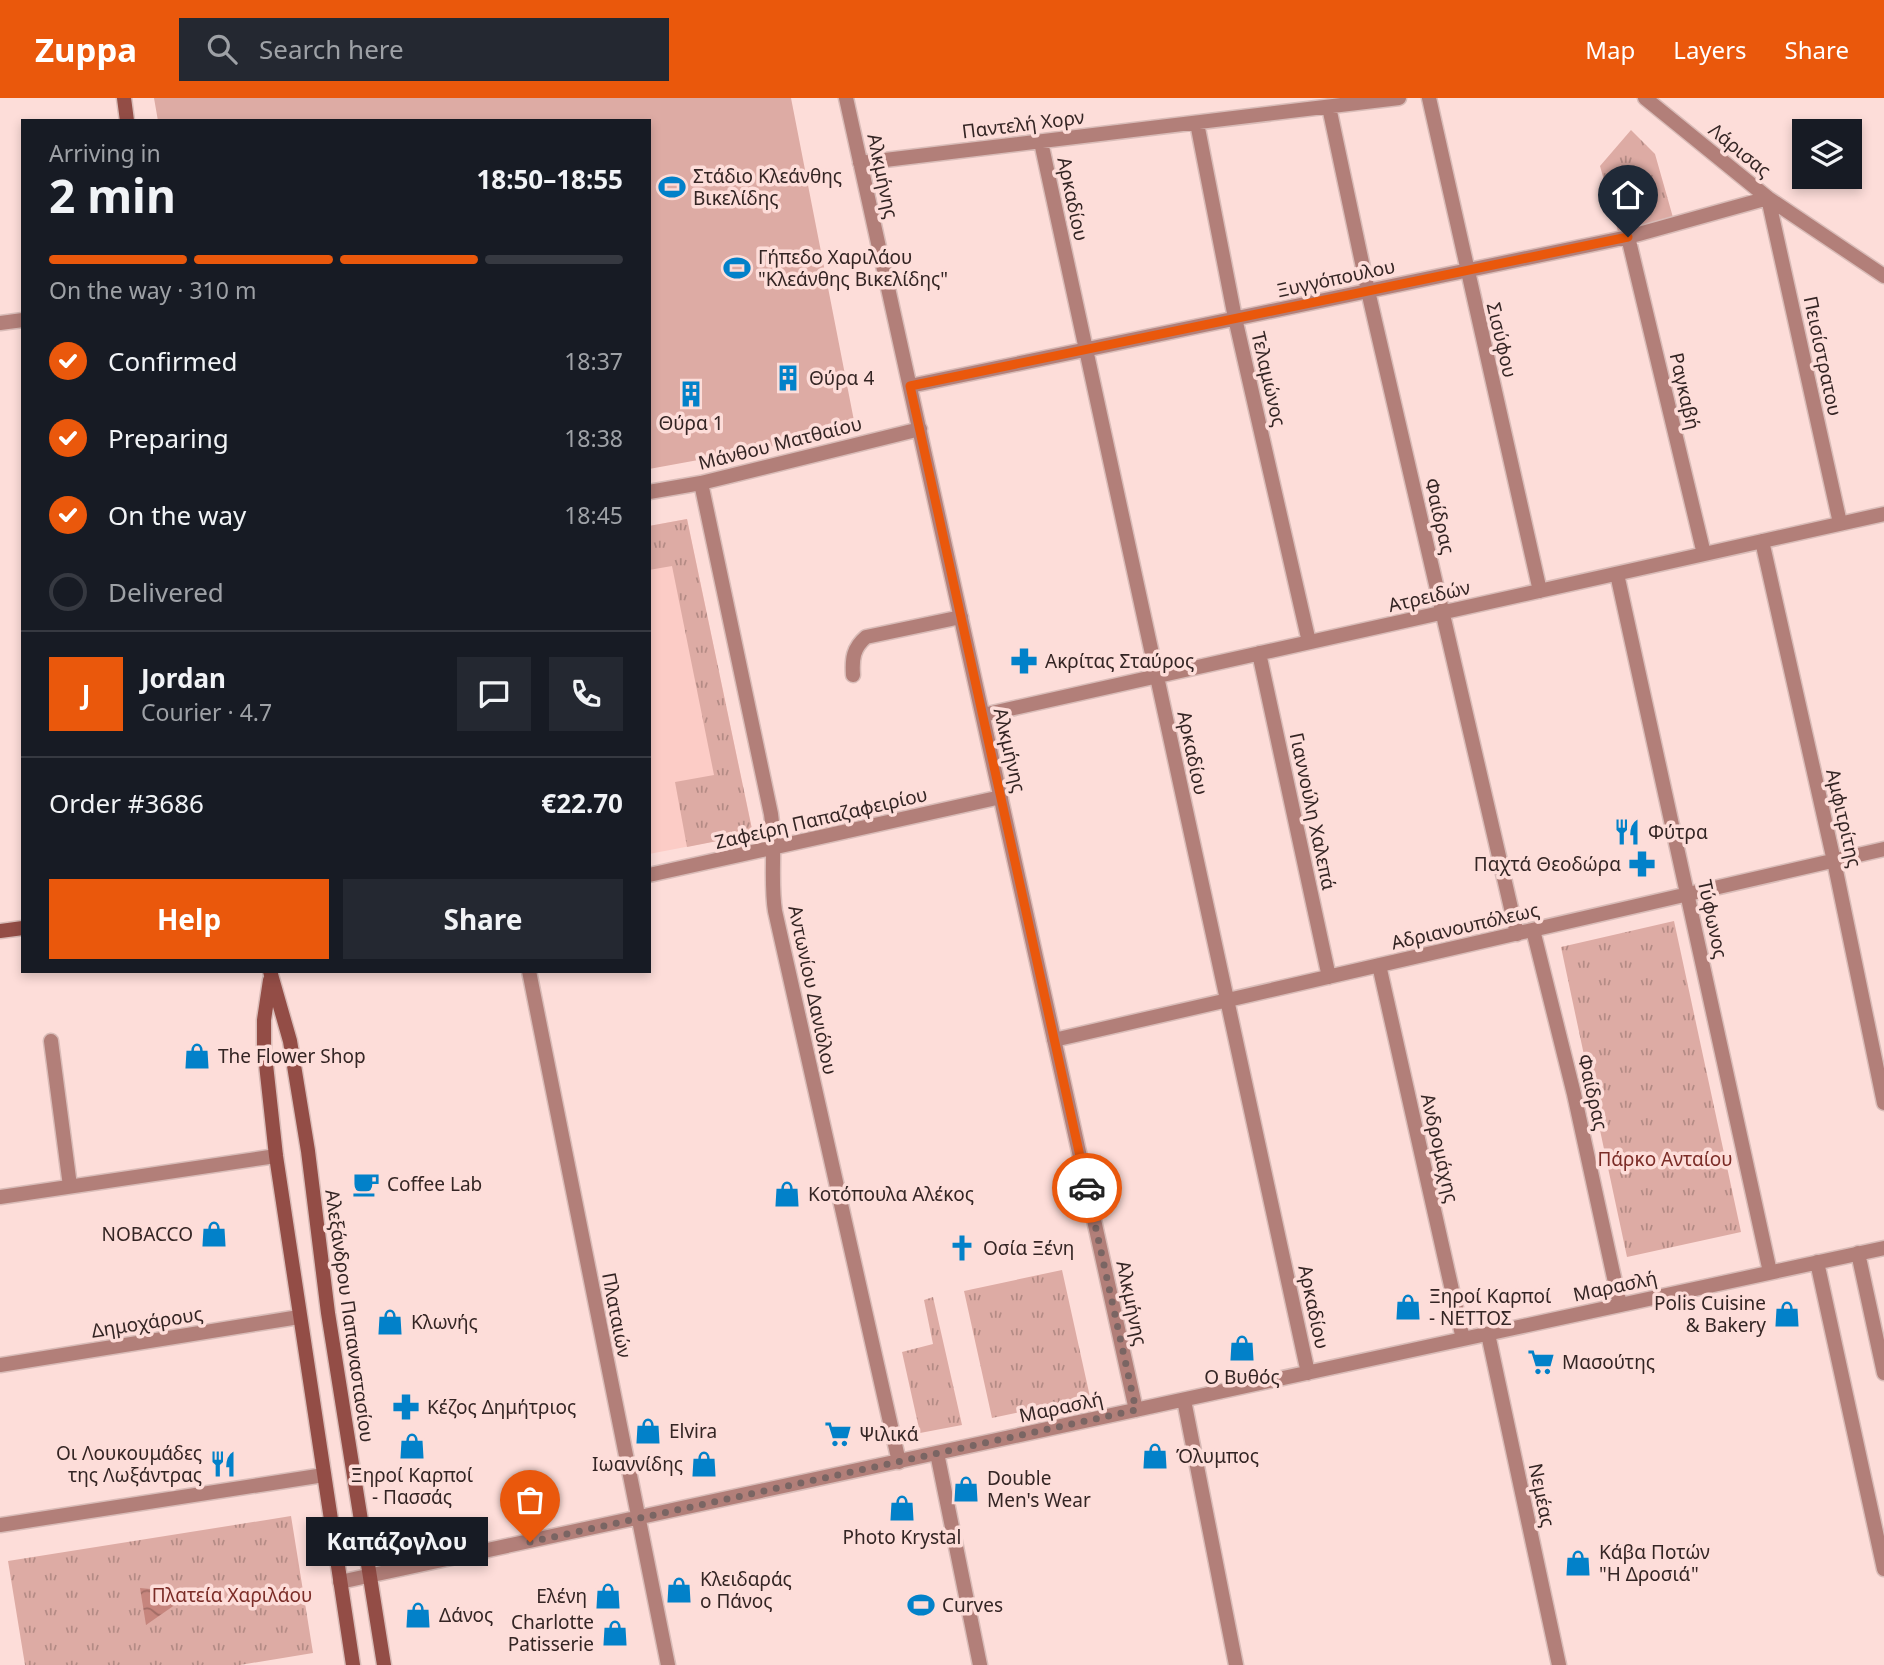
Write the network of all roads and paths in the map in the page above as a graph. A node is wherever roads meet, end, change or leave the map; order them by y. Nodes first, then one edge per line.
1 (124, 98) edge
2 (846, 98) edge
3 (1399, 98) edge
4 (1429, 98) edge
5 (1645, 98) edge
6 (1329, 107) junction
7 (127, 119) edge
8 (1197, 123) junction
9 (1041, 142) junction
10 (860, 163) junction
11 (1768, 198) junction
12 (1628, 237) junction
13 (1466, 271) junction
14 (1884, 276) edge
15 (1368, 291) junction
16 (1235, 318) junction
17 (21, 320) edge
18 (0, 323) edge
19 (1086, 349) junction
20 (910, 386) junction
21 (920, 429) junction
22 (701, 483) junction
23 (651, 492) edge
24 (1884, 514) edge
25 (1840, 523) junction
26 (1762, 541) junction
27 (1704, 554) junction
28 (1616, 573) junction
29 (1540, 590) junction
30 (1442, 612) junction
31 (961, 617) junction
32 (1310, 642) junction
33 (1259, 653) junction
34 (853, 675) dead end
35 (1157, 676) junction
36 (983, 715) junction
37 (1002, 797) junction
38 (775, 849) junction
39 (1884, 849) edge
40 (1834, 861) junction
41 (651, 875) edge
42 (1688, 894) junction
43 (21, 928) edge
44 (1533, 930) junction
45 (0, 931) edge
46 (1517, 934) junction
47 (1379, 965) junction
48 (270, 973) edge
49 (529, 973) edge
50 (1329, 977) junction
51 (1227, 1000) junction
52 (1054, 1040) junction
53 (51, 1041) dead end
54 (1884, 1103) edge
55 (276, 1156) junction
56 (70, 1186) junction
57 (0, 1197) edge
58 (1884, 1248) edge
59 (1858, 1253) junction
60 (1817, 1262) junction
61 (1770, 1272) junction
62 (1620, 1305) junction
63 (299, 1317) junction
64 (1488, 1334) junction
65 (1463, 1339) junction
66 (0, 1365) edge
67 (1308, 1373) junction
68 (1884, 1373) edge
69 (1184, 1400) junction
70 (1136, 1410) junction
71 (937, 1453) junction
72 (899, 1462) junction
73 (324, 1475) junction
74 (637, 1518) junction
75 (0, 1525) edge
76 (1884, 1569) edge
77 (369, 1577) junction
78 (341, 1582) junction
79 (353, 1665) edge
80 (384, 1665) edge
81 (668, 1665) edge
82 (980, 1665) edge
83 (1236, 1665) edge
84 (1559, 1665) edge

1 - 7 main road
2 - 10 street, Αλκμήνης
3 - 6 street, Παντελή Χορν
4 - 13 street, Σισύφου
5 - 11 street, Λάρισας
6 - 8 street, Παντελή Χορν
6 - 15 street, Φαίδρας
8 - 9 street, Παντελή Χορν
8 - 16 street, Τελαμώνος
9 - 10 street, Παντελή Χορν
9 - 19 street, Αρκαδίου
10 - 20 street, Αλκμήνης
11 - 12 street, Ξυγγόπουλου
11 - 14 street, Λάρισας
11 - 25 street, Πεισίστρατου
12 - 13 street, Ξυγγόπουλου
12 - 27 street, Ραγκαβή
13 - 15 street, Ξυγγόπουλου
13 - 29 street, Σισύφου
15 - 16 street, Ξυγγόπουλου
15 - 30 street, Φαίδρας
16 - 19 street, Ξυγγόπουλου
16 - 32 street, Τελαμώνος
17 - 18 street
19 - 20 street, Ξυγγόπουλου
19 - 35 street, Αρκαδίου
20 - 21 street, Αλκμήνης
21 - 22 street, Μάνθου Ματθαίου
21 - 31 street, Αλκμήνης
22 - 23 street, Μάνθου Ματθαίου
22 - 38 street, Αντωνίου Δανιόλου
24 - 25 street, Ατρειδών
25 - 26 street, Ατρειδών
26 - 27 street, Ατρειδών
26 - 40 street, Αμφιτρίτης
27 - 28 street, Ατρειδών
28 - 29 street, Ατρειδών
28 - 42 street, Τύφωνος
29 - 30 street, Ατρειδών
30 - 32 street, Ατρειδών
30 - 46 street, Φαίδρας
31 - 34 street
31 - 36 street, Αλκμήνης
32 - 33 street, Ατρειδών
33 - 35 street, Ατρειδών
33 - 50 street, Γιαννούλη Χαλεπά
35 - 36 street, Ατρειδών
35 - 51 street, Αρκαδίου
36 - 37 street, Αλκμήνης
37 - 38 street, Ζαφείρη Παπαζαφειρίου
37 - 52 street, Αλκμήνης
38 - 41 street, Ζαφείρη Παπαζαφειρίου
38 - 72 street, Αντωνίου Δανιόλου
39 - 40 street, Αδριανουπόλεως
40 - 42 street, Αδριανουπόλεως
40 - 54 street, Αμφιτρίτης
42 - 44 street, Αδριανουπόλεως
42 - 61 street, Τύφωνος
43 - 45 main road
44 - 46 street, Αδριανουπόλεως
44 - 62 street, Φαίδρας
46 - 47 street, Αδριανουπόλεως
47 - 50 street, Αδριανουπόλεως
47 - 65 street, Ανδρομάχης
48 - 55 main road, Αλεξάνδρου Παπαναστασίου
48 - 77 main road, Αλεξάνδρου Παπαναστασίου
49 - 74 street, Πλαταιών
50 - 51 street, Αδριανουπόλεως
51 - 52 street, Αδριανουπόλεως
51 - 67 street, Αρκαδίου
52 - 70 street, Αλκμήνης
53 - 56 street
55 - 56 street
55 - 63 main road, Αλεξάνδρου Παπαναστασίου
56 - 57 street
58 - 59 street, Μαρασλή
59 - 60 street, Μαρασλή
59 - 68 street
60 - 61 street, Μαρασλή
60 - 76 street
61 - 62 street, Μαρασλή
62 - 64 street, Μαρασλή
63 - 66 street, Δημοχάρους
63 - 73 main road, Αλεξάνδρου Παπαναστασίου
64 - 65 street, Μαρασλή
64 - 84 street, Νεμέας
65 - 67 street, Μαρασλή
67 - 69 street, Μαρασλή
69 - 70 street, Μαρασλή
69 - 83 street
70 - 71 street, Μαρασλή
71 - 72 street, Μαρασλή
71 - 82 street
72 - 74 street, Μαρασλή
73 - 75 street
73 - 78 main road, Αλεξάνδρου Παπαναστασίου
74 - 77 street, Μαρασλή
74 - 81 street, Πλαταιών
77 - 78 street, Μαρασλή
77 - 80 main road, Αλεξάνδρου Παπαναστασίου
78 - 79 main road, Αλεξάνδρου Παπαναστασίου

